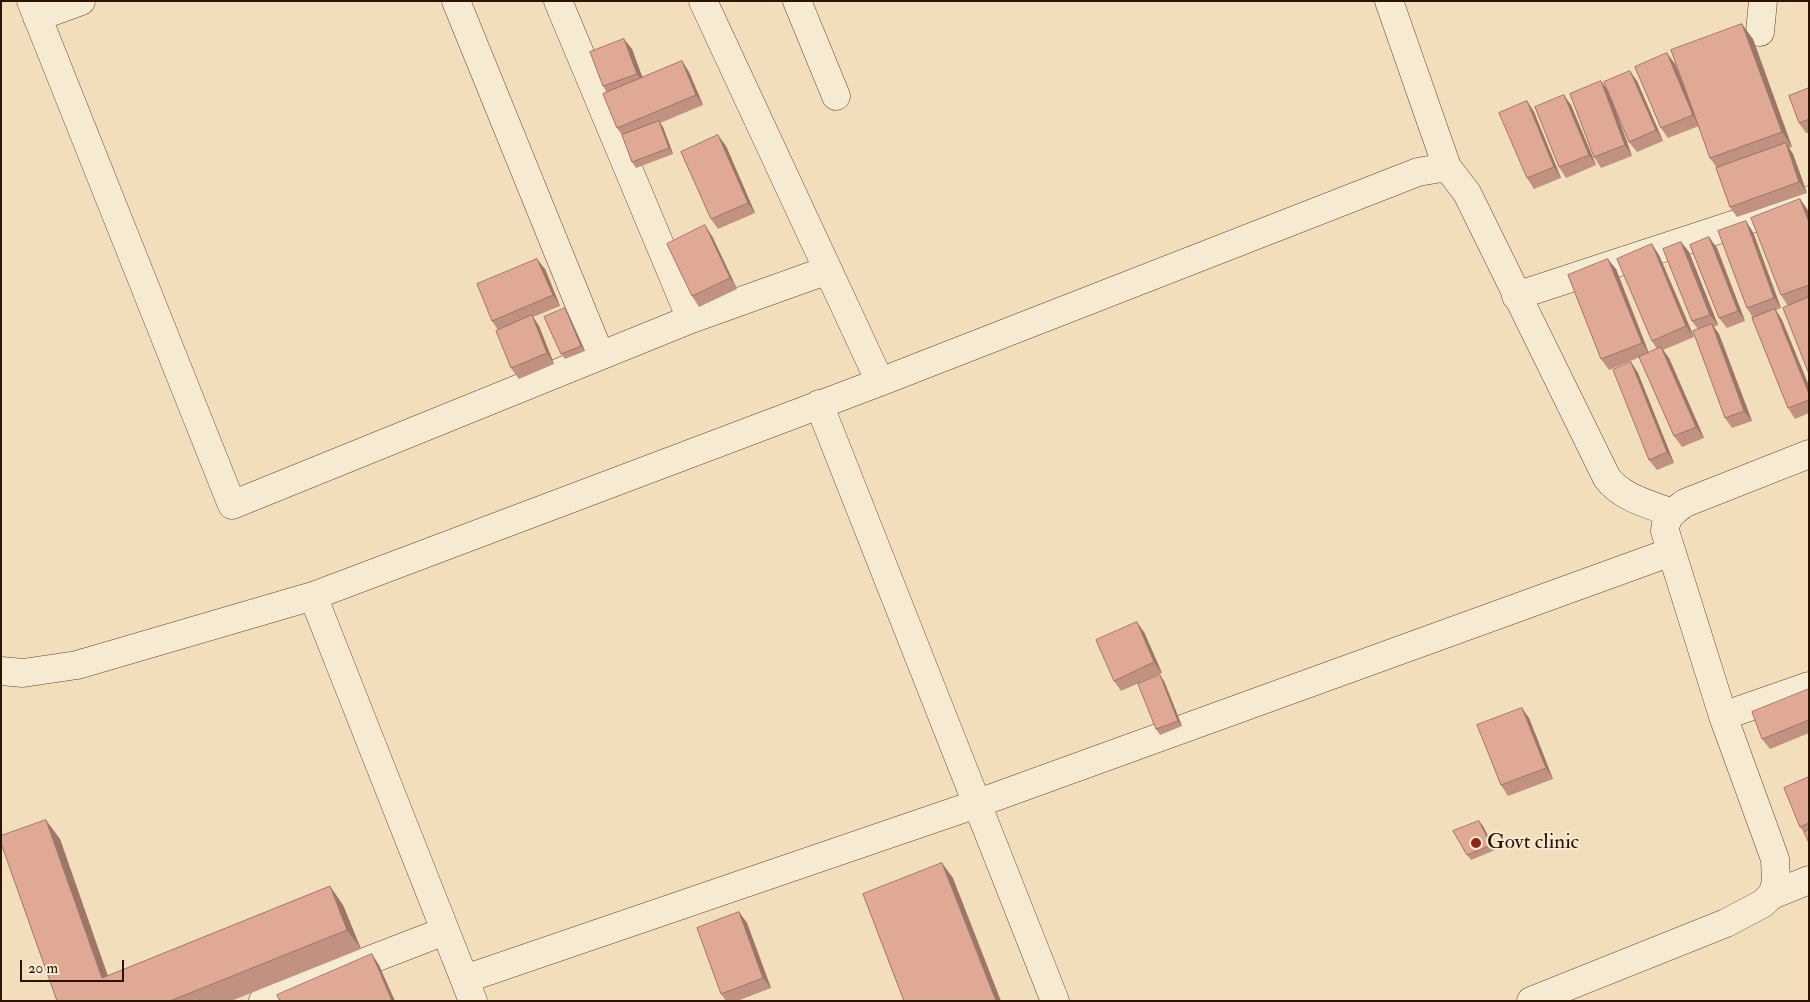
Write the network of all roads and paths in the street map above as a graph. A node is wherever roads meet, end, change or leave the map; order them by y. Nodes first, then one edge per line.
1 (81, 1) edge
2 (456, 1) edge
3 (558, 1) edge
4 (703, 1) edge
5 (797, 1) edge
6 (1389, 1) edge
7 (1763, 1) edge
8 (34, 9) edge
9 (1760, 32) dead end
10 (836, 96) dead end
11 (1447, 167) junction
12 (1809, 200) edge
13 (828, 270) junction
14 (1516, 296) junction
15 (691, 318) junction
16 (600, 355) junction
17 (880, 382) junction
18 (819, 404) junction
19 (1809, 454) edge
20 (1672, 513) junction
21 (1671, 552) junction
22 (313, 596) junction
23 (1, 671) edge
24 (1809, 686) edge
25 (1723, 716) junction
26 (976, 803) junction
27 (1809, 880) edge
28 (1772, 895) junction
29 (445, 931) junction
30 (469, 990) edge
31 (262, 1001) edge
32 (1055, 1001) edge
33 (1531, 1001) edge

1 - 8 street
2 - 16 street
3 - 15 street
4 - 13 street
5 - 10 street
6 - 11 street
7 - 9 street
8 - 16 street
11 - 14 street
11 - 17 street
12 - 14 street
13 - 15 street
13 - 17 street
14 - 20 street
15 - 16 street
17 - 18 street
18 - 22 street
18 - 26 street
19 - 20 street
20 - 21 street
21 - 25 street
21 - 26 street
22 - 23 street
22 - 29 street
24 - 25 street
25 - 28 street
26 - 30 street
26 - 32 street
27 - 28 street
28 - 33 street
29 - 30 street
29 - 31 street

